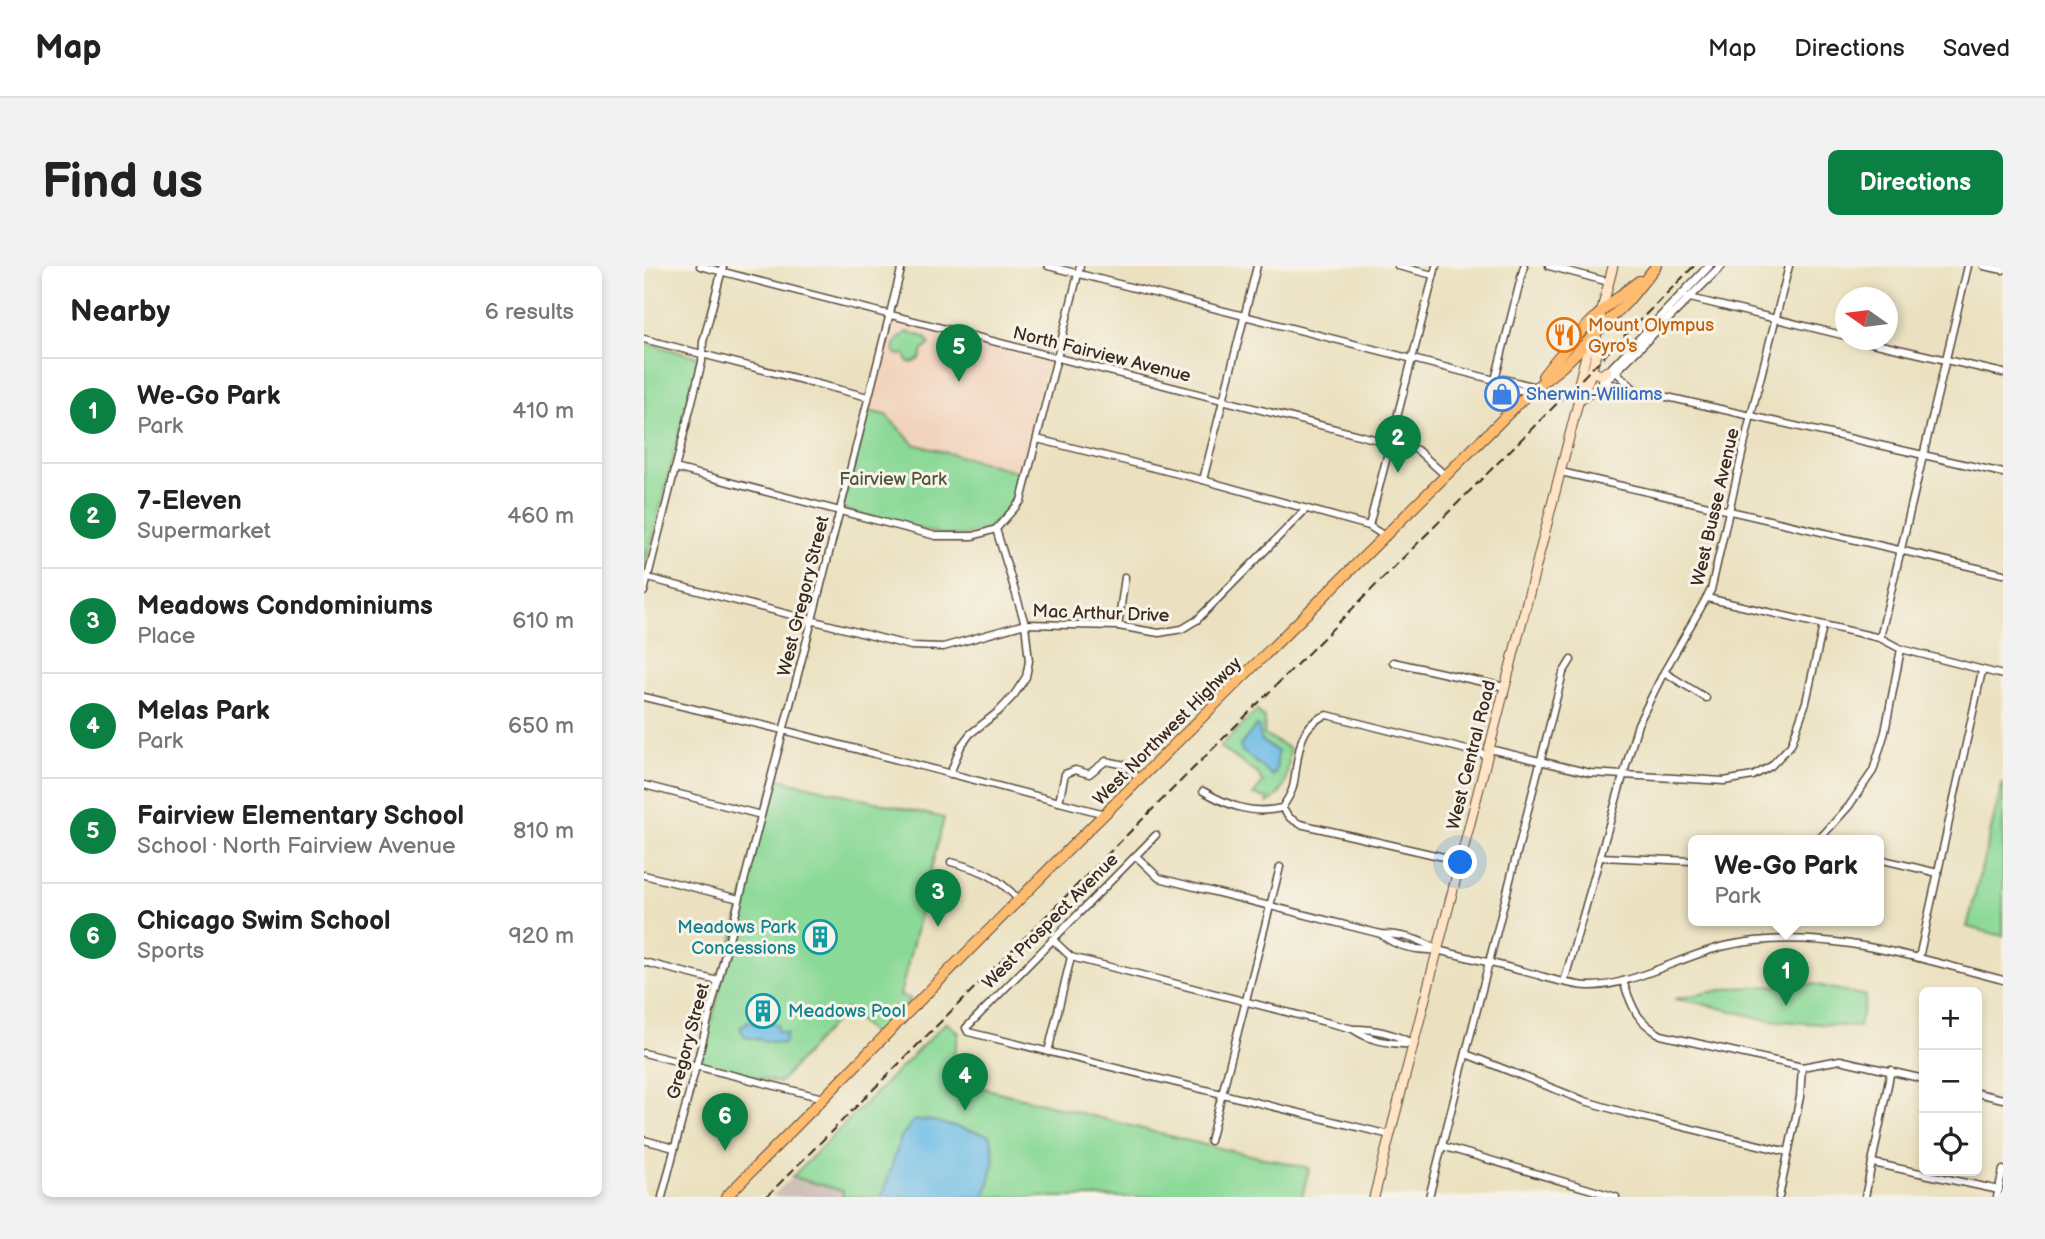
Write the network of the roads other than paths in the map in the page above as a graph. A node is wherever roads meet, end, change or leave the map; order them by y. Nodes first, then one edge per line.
1 (701, 266) edge
2 (902, 266) edge
3 (1048, 266) edge
4 (1257, 266) edge
5 (1398, 266) edge
6 (1436, 266) edge
7 (1524, 266) edge
8 (1549, 266) edge
9 (1613, 266) edge
10 (1656, 266) edge
11 (1709, 266) edge
12 (1721, 266) edge
13 (1789, 266) edge
14 (1968, 266) edge
15 (1984, 266) edge
16 (722, 269) edge
17 (1079, 270) edge
18 (2003, 271) edge
19 (1433, 275) junction
20 (1645, 277) junction
21 (1609, 282) junction
22 (1681, 294) junction
23 (1689, 298) junction
24 (889, 314) junction
25 (1600, 315) junction
26 (1244, 316) junction
27 (1775, 320) junction
28 (1596, 333) junction
29 (1835, 334) edge
30 (644, 339) edge
31 (1898, 349) edge
32 (703, 355) junction
33 (1573, 355) junction
34 (1057, 357) junction
35 (1412, 359) junction
36 (1945, 359) junction
37 (1584, 362) junction
38 (1591, 371) junction
39 (1611, 371) junction
40 (2003, 373) edge
41 (1495, 380) junction
42 (1601, 382) junction
43 (1633, 388) junction
44 (1533, 390) junction
45 (869, 397) junction
46 (1223, 399) junction
47 (1578, 403) junction
48 (1751, 415) junction
49 (1037, 439) junction
50 (1390, 443) junction
51 (1922, 455) junction
52 (675, 468) junction
53 (1561, 472) junction
54 (2003, 473) edge
55 (1446, 476) junction
56 (1203, 480) junction
57 (1306, 509) junction
58 (839, 510) junction
59 (1730, 511) junction
60 (1369, 526) junction
61 (996, 529) junction
62 (1386, 537) junction
63 (1900, 551) junction
64 (2003, 574) edge
65 (1125, 577) dead end
66 (648, 578) junction
67 (644, 592) edge
68 (1707, 598) junction
69 (812, 621) junction
70 (1025, 624) junction
71 (1118, 626) junction
72 (1823, 626) junction
73 (1880, 638) junction
74 (1901, 649) junction
75 (1571, 660) dead end
76 (1393, 662) dead end
77 (1982, 670) junction
78 (1664, 672) junction
79 (2003, 675) edge
80 (1505, 687) junction
81 (644, 697) edge
82 (1706, 698) dead end
83 (783, 730) junction
84 (1488, 752) junction
85 (1540, 761) junction
86 (950, 774) junction
87 (1622, 775) junction
88 (1140, 780) junction
89 (644, 785) edge
90 (1203, 790) dead end
91 (1059, 802) junction
92 (1282, 808) junction
93 (1105, 814) junction
94 (761, 815) junction
95 (1156, 835) dead end
96 (1827, 835) edge
97 (1136, 856) junction
98 (1600, 857) junction
99 (1884, 860) edge
100 (1461, 861) junction
101 (1688, 861) edge
102 (951, 862) dead end
103 (1280, 867) dead end
104 (1938, 873) junction
105 (644, 875) edge
106 (739, 899) junction
107 (1019, 900) junction
108 (1271, 907) junction
109 (1052, 939) junction
110 (1437, 950) junction
111 (1071, 957) junction
112 (1919, 958) junction
113 (644, 962) edge
114 (1489, 963) junction
115 (718, 981) junction
116 (1623, 981) junction
117 (2003, 981) edge
118 (1564, 982) junction
119 (1246, 1003) junction
120 (1413, 1044) junction
121 (1048, 1052) junction
122 (644, 1053) edge
123 (1466, 1054) junction
124 (696, 1066) junction
125 (1802, 1067) junction
126 (1891, 1070) junction
127 (1919, 1078) edge
128 (1222, 1094) junction
129 (1982, 1094) edge
130 (823, 1098) junction
131 (2003, 1100) edge
132 (1390, 1135) junction
133 (644, 1140) edge
134 (1210, 1141) dead end
135 (1443, 1146) junction
136 (674, 1148) junction
137 (1788, 1152) junction
138 (1873, 1163) junction
139 (2003, 1170) edge
140 (1998, 1194) edge
141 (662, 1197) edge
142 (726, 1197) edge
143 (1374, 1197) edge
144 (1429, 1197) edge
145 (1616, 1197) edge
146 (1779, 1197) edge
147 (1866, 1197) edge

1 - 16 street, North Fairview Avenue
2 - 24 street, West Gregory Street
3 - 17 street
4 - 26 street
5 - 19 street
6 - 19 street
7 - 41 street
8 - 21 street
9 - 21 main road, West Central Road
10 - 20 main road, West Northwest Highway
11 - 22 street
12 - 23 street
13 - 27 street, West Busse Avenue
14 - 36 street
15 - 18 street
16 - 24 street, North Fairview Avenue
16 - 32 street
17 - 26 street
17 - 34 street
19 - 35 street
20 - 25 main road, West Northwest Highway
20 - 28 main road, West Northwest Highway
21 - 25 main road, West Central Road
22 - 23 street
22 - 39 street
23 - 27 street
23 - 39 street
24 - 34 street, North Fairview Avenue
24 - 45 street, West Gregory Street
25 - 28 main road, West Central Road
25 - 44 main road, West Northwest Highway
26 - 35 street
26 - 46 street
27 - 29 street
27 - 48 street, West Busse Avenue
28 - 33 main road, West Northwest Highway
28 - 37 main road, West Central Road
28 - 38 main road, West Central Road
30 - 32 street
31 - 36 street
32 - 45 street
32 - 52 street
33 - 37 main road
33 - 44 main road, West Northwest Highway
34 - 46 street, North Fairview Avenue
34 - 49 street
35 - 41 street
35 - 50 street
36 - 40 street
36 - 51 street
37 - 47 main road, West Central Road
38 - 39 main road
38 - 47 main road, West Central Road
39 - 42 street
39 - 43 street
41 - 44 street
42 - 43 street
42 - 47 street
43 - 48 street
44 - 55 main road, West Northwest Highway
45 - 58 street, West Gregory Street
46 - 50 street, North Fairview Avenue
46 - 56 street
47 - 53 main road, West Central Road
48 - 51 street
48 - 59 street, West Busse Avenue
49 - 56 street
49 - 61 street
50 - 55 street, North Fairview Avenue
50 - 60 street
51 - 54 street
51 - 63 street
52 - 58 street
52 - 66 street
53 - 59 street
53 - 80 main road, West Central Road
55 - 62 main road, West Northwest Highway
56 - 57 street
57 - 60 street
57 - 71 street, Mac Arthur Drive
58 - 61 street
58 - 69 street, West Gregory Street
59 - 63 street
59 - 68 street, West Busse Avenue
60 - 62 street
61 - 70 street
62 - 88 main road, West Northwest Highway
63 - 64 street
63 - 73 street
65 - 71 street
66 - 67 street
66 - 69 street, Mac Arthur Drive
68 - 72 street
68 - 78 street, West Busse Avenue
69 - 70 street, Mac Arthur Drive
69 - 83 street, West Gregory Street
70 - 71 street, Mac Arthur Drive
70 - 86 street
72 - 73 street
72 - 87 street
73 - 74 street
74 - 77 street
74 - 96 street
75 - 85 street
76 - 80 street
77 - 79 street
77 - 104 street
78 - 82 street
78 - 87 street, West Busse Avenue
80 - 84 main road, West Central Road
81 - 83 street
83 - 86 street
83 - 94 street, Gregory Street
84 - 85 street
84 - 92 street
84 - 100 main road, West Central Road
85 - 87 street
85 - 114 street
86 - 91 street
87 - 98 street, West Busse Avenue
88 - 91 street
88 - 93 main road, West Northwest Highway
89 - 94 street
90 - 92 street
91 - 93 street
92 - 100 street
93 - 107 main road, West Northwest Highway
94 - 106 street, Gregory Street
95 - 97 street, West Prospect Avenue
97 - 108 street
97 - 109 street, West Prospect Avenue
98 - 101 street
98 - 118 street, West Busse Avenue
99 - 104 street
100 - 110 main road, West Central Road
102 - 107 street
103 - 108 street
104 - 112 street
105 - 106 street
106 - 115 street, Gregory Street
107 - 130 main road, West Northwest Highway
108 - 110 street
108 - 119 street
109 - 111 street
109 - 121 street, West Prospect Avenue
110 - 114 street
110 - 120 main road, West Central Road
111 - 119 street
111 - 121 street
112 - 116 street
112 - 117 street
113 - 115 street
114 - 118 street
114 - 123 street
115 - 124 street, Gregory Street
116 - 118 street
116 - 125 street
119 - 120 street
119 - 128 street
120 - 132 main road, West Central Road
121 - 128 street
122 - 124 street
123 - 135 street
123 - 137 street
124 - 130 street
124 - 136 street, Gregory Street
125 - 126 street
125 - 137 street
126 - 127 street
126 - 138 street
128 - 132 street
128 - 134 street
129 - 131 street
130 - 142 main road, West Northwest Highway
132 - 143 main road, West Central Road
133 - 136 street
135 - 144 street
135 - 145 street
136 - 141 street, Gregory Street
137 - 146 street
138 - 140 street
138 - 147 street
139 - 140 street

